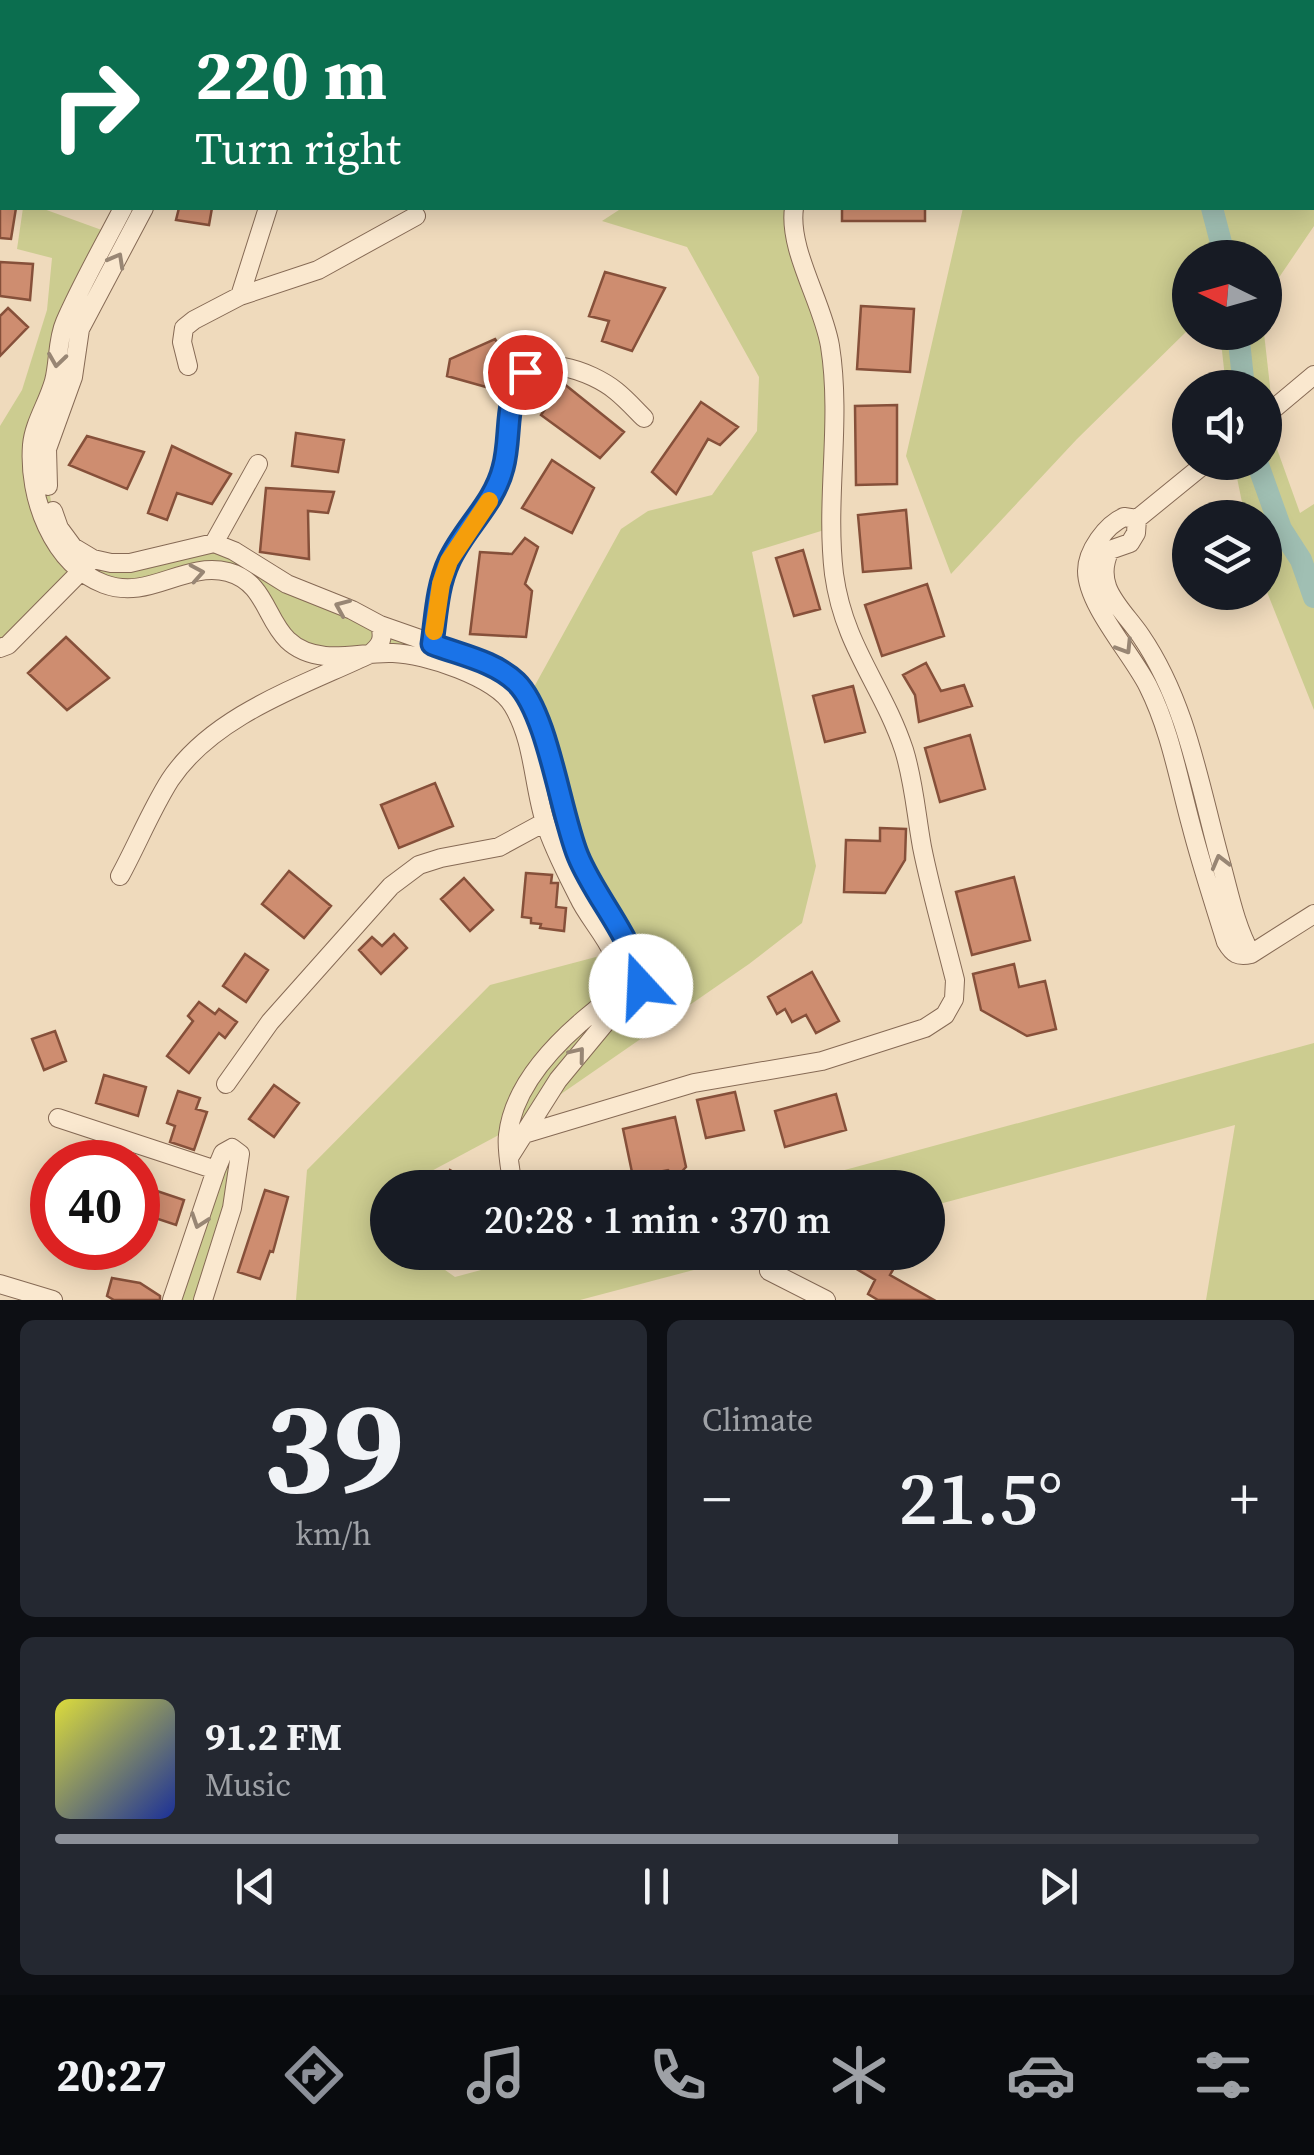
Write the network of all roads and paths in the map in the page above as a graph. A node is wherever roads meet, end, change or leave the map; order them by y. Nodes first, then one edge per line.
1 (122, 210) edge
2 (143, 210) edge
3 (267, 210) edge
4 (794, 210) edge
5 (416, 216) dead end
6 (88, 296) junction
7 (240, 296) junction
8 (188, 366) dead end
9 (1314, 375) edge
10 (1282, 402) edge
11 (644, 418) dead end
12 (258, 464) dead end
13 (1185, 480) edge
14 (214, 543) junction
15 (88, 565) junction
16 (380, 625) junction
17 (0, 648) edge
18 (431, 652) junction
19 (370, 654) junction
20 (564, 812) junction
21 (545, 822) junction
22 (120, 876) dead end
23 (1314, 914) edge
24 (226, 1084) dead end
25 (58, 1118) dead end
26 (516, 1136) junction
27 (216, 1170) junction
28 (512, 1170) edge
29 (769, 1271) dead end
30 (0, 1284) edge
31 (53, 1300) edge
32 (172, 1300) edge
33 (203, 1300) edge
34 (826, 1300) edge

1 - 6 street
6 -> 2 street
3 - 7 street
4 - 26 street
5 - 7 street
6 - 15 street
6 -> 15 street
7 - 8 street
9 - 10 street
11 - 18 street
12 - 14 street
13 - 23 street
14 - 15 street
16 -> 14 street
15 - 17 street
15 -> 19 street
16 - 18 street
16 - 19 street
18 - 19 street
18 - 20 street
18 - 21 street
19 - 22 street
20 - 21 street
26 -> 20 street
21 - 24 street
21 - 26 street
25 - 27 street
26 - 28 street
27 -> 32 street
27 - 33 street
29 - 34 street
30 - 31 street

